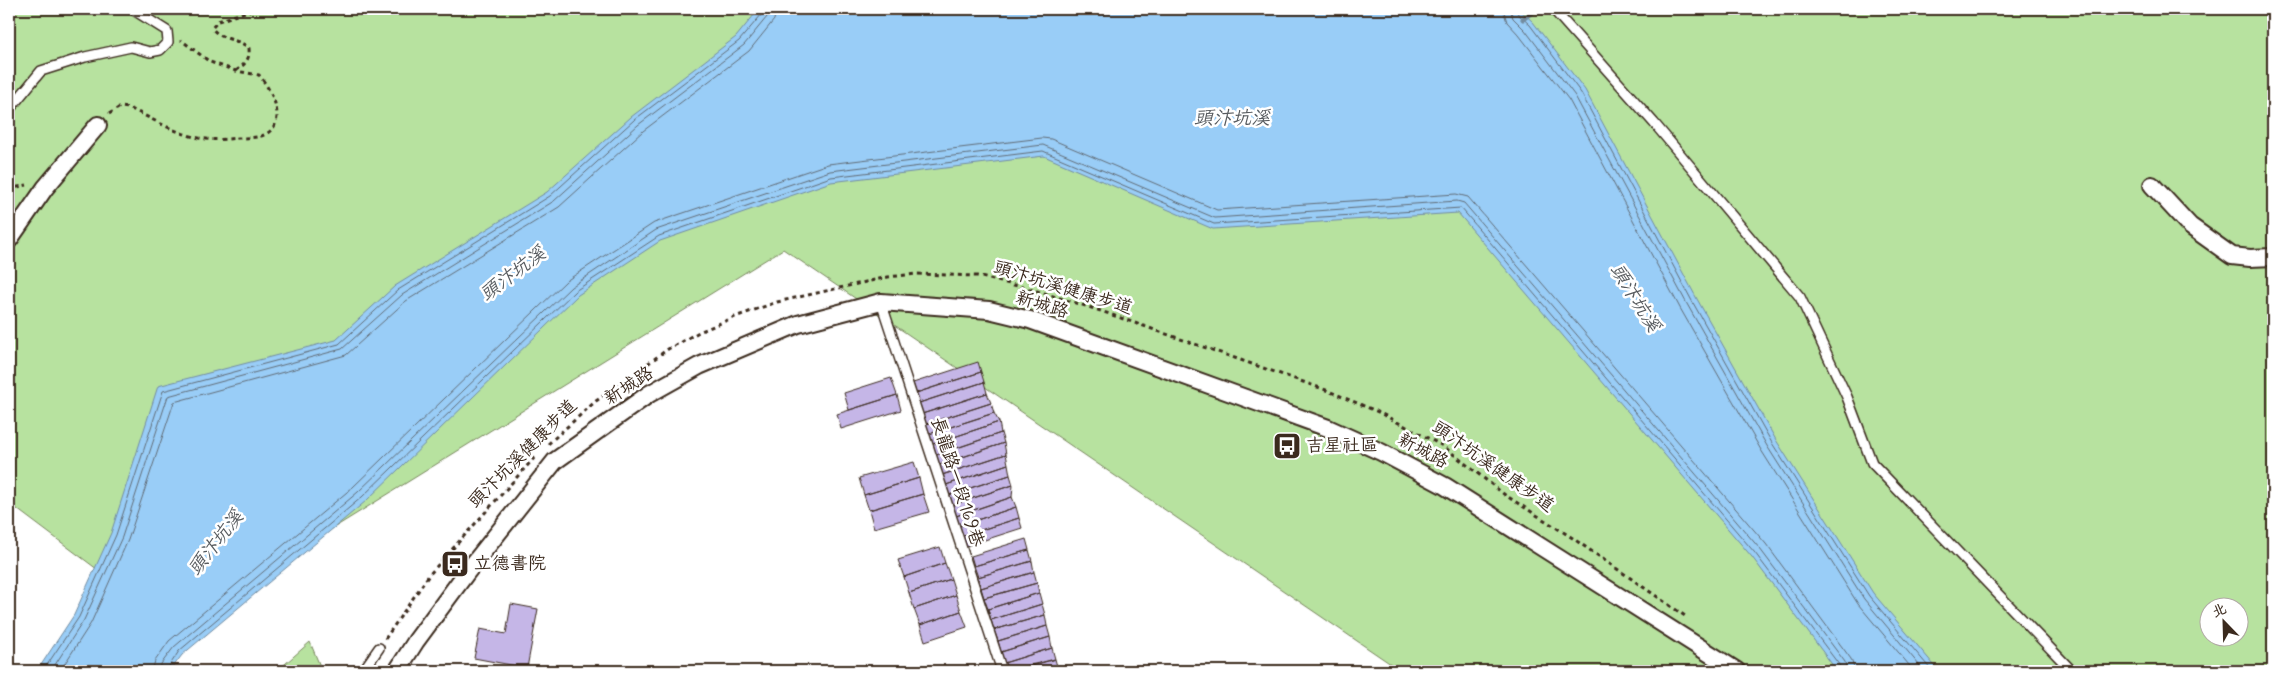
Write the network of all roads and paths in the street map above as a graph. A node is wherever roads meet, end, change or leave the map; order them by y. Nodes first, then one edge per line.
1 (132, 9) edge
2 (255, 9) edge
3 (1552, 9) edge
4 (167, 31) junction
5 (236, 71) junction
6 (9, 110) edge
7 (98, 126) joint
8 (2152, 185) dead end
9 (9, 240) edge
10 (2273, 257) edge
11 (881, 302) junction
12 (542, 450) dead end
13 (537, 455) dead end
14 (1691, 621) dead end
15 (379, 648) joint
16 (363, 671) edge
17 (397, 671) edge
18 (1002, 671) edge
19 (1737, 671) edge
20 (2072, 671) edge

1 - 4 lane
2 - 5 path
3 - 20 lane
4 - 5 path
4 - 6 lane
5 - 7 path
7 - 9 street
8 - 10 street
11 - 17 street, 新城路
11 - 18 lane, 長龍路一段169巷
11 - 19 street, 新城路
12 - 14 path, 頭汴坑溪健康步道
13 - 15 path, 頭汴坑溪健康步道
15 - 16 lane

